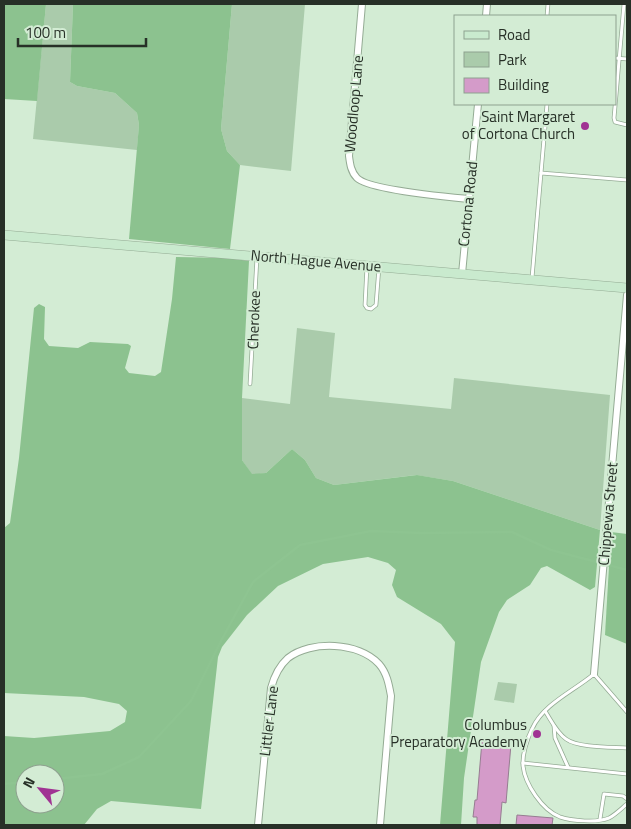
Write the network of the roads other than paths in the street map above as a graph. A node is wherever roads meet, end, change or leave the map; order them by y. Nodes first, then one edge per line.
1 (362, 4) edge
2 (624, 4) edge
3 (617, 58) edge
4 (627, 59) edge
5 (616, 78) edge
6 (478, 105) edge
7 (546, 105) edge
8 (615, 105) edge
9 (627, 125) edge
10 (541, 173) junction
11 (627, 180) edge
12 (468, 199) junction
13 (4, 235) edge
14 (257, 256) junction
15 (367, 266) junction
16 (379, 267) junction
17 (462, 274) junction
18 (532, 280) junction
19 (627, 288) edge
20 (627, 295) edge
21 (250, 384) dead end
22 (594, 674) junction
23 (545, 710) junction
24 (627, 712) edge
25 (554, 725) junction
26 (627, 748) edge
27 (523, 763) junction
28 (569, 767) junction
29 (627, 774) edge
30 (627, 799) edge
31 (627, 804) edge
32 (600, 819) junction
33 (258, 825) edge
34 (380, 825) edge

1 - 12 street, Woodloop Lane
2 - 3 lane
3 - 4 lane
3 - 5 lane
6 - 12 street, Cortona Road
7 - 10 lane
8 - 9 lane
10 - 11 lane
10 - 18 lane
12 - 17 street, Cortona Road
13 - 14 main road, North Hague Avenue
14 - 15 main road, North Hague Avenue
14 - 21 lane, Cherokee
15 - 16 main road, North Hague Avenue
15 - 16 lane
16 - 17 main road, North Hague Avenue
17 - 18 main road, North Hague Avenue
18 - 19 main road, North Hague Avenue
20 - 22 street, Chippewa Street
22 - 23 lane
22 - 24 lane
23 - 25 lane
23 - 27 lane
25 - 26 lane
25 - 28 lane
27 - 28 lane
27 - 32 lane
28 - 29 lane
30 - 32 lane
31 - 32 lane
33 - 34 street, Littler Lane

